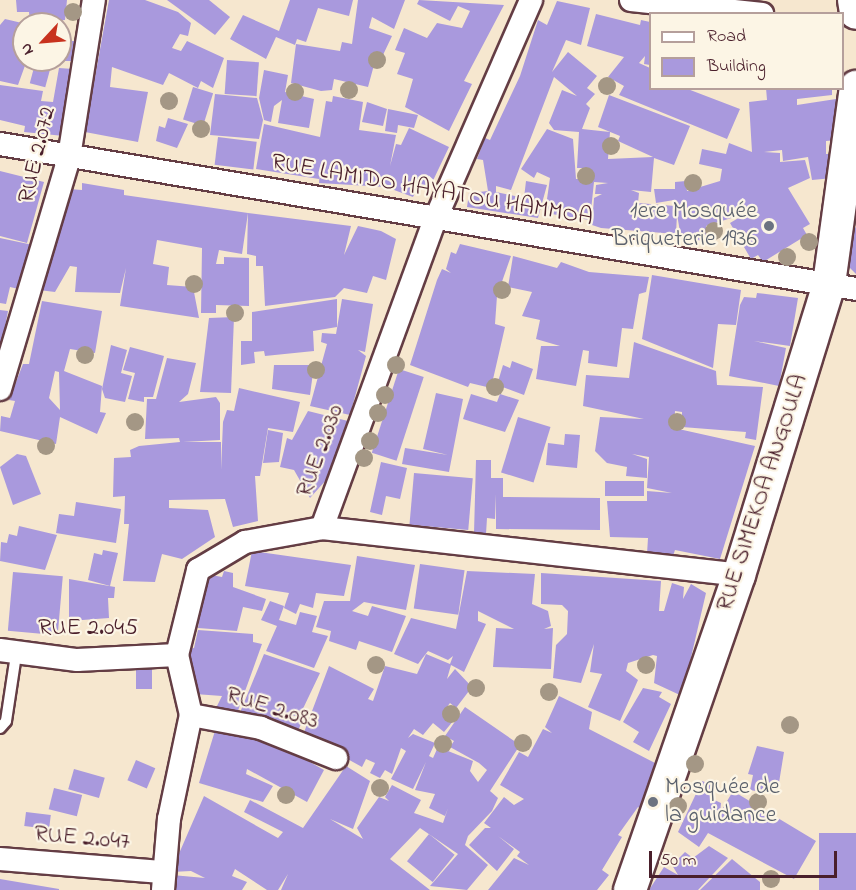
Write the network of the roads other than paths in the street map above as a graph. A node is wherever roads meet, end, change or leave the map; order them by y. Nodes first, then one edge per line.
1 (94, 0) edge
2 (531, 0) edge
3 (631, 0) edge
4 (854, 0) edge
5 (743, 12) edge
6 (856, 13) edge
7 (856, 87) edge
8 (0, 144) edge
9 (69, 157) junction
10 (435, 220) junction
11 (842, 286) edge
12 (0, 389) edge
13 (321, 528) junction
14 (739, 575) junction
15 (8, 653) edge
16 (177, 655) junction
17 (191, 715) junction
18 (0, 728) edge
19 (336, 758) dead end
20 (0, 860) edge
21 (162, 881) edge
22 (630, 890) edge

1 - 9 street, RUE 2.072
2 - 10 street, RUE 2.030
3 - 5 street
4 - 6 street
7 - 11 street, RUE SIMEKOA ANGOULA
8 - 9 street, RUE LAMIDO HAYATOU HAMMOA
9 - 10 street, RUE LAMIDO HAYATOU HAMMOA
9 - 12 street, RUE 2.072
10 - 11 street, RUE LAMIDO HAYATOU HAMMOA
10 - 13 street, RUE 2.030
11 - 14 street, RUE SIMEKOA ANGOULA
13 - 14 street
13 - 16 street, RUE 2.030
14 - 22 street, RUE SIMEKOA ANGOULA
15 - 16 street, RUE 2.045
15 - 18 lane
16 - 17 street, RUE 2.030
17 - 19 street, RUE 2.083
17 - 21 street, RUE 2.030
20 - 21 street, RUE 2.047

